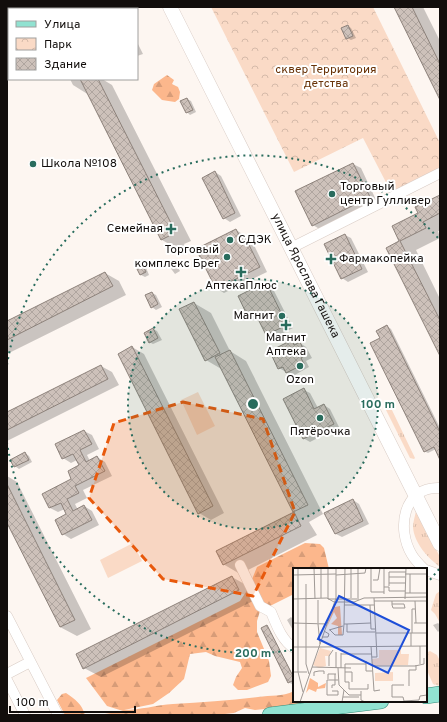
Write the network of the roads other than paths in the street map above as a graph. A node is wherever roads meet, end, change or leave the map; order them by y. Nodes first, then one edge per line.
1 (170, 7) edge
2 (440, 173) edge
3 (292, 248) junction
4 (440, 488) edge
5 (416, 495) junction
6 (440, 544) edge
7 (240, 565) dead end
8 (423, 568) edge
9 (427, 571) edge
10 (440, 575) edge
11 (7, 616) edge
12 (293, 647) edge
13 (30, 662) junction
14 (7, 674) edge
15 (7, 680) edge
16 (440, 694) edge
17 (427, 696) edge
18 (367, 702) edge
19 (340, 704) edge
20 (279, 714) edge
21 (25, 715) edge
22 (58, 715) edge

1 - 3 main road, улица Ярослава Гашека
2 - 3 street
3 - 5 main road, улица Ярослава Гашека
4 - 5 street
5 - 6 main road, улица Ярослава Гашека
5 - 8 street
7 - 12 street
9 - 10 street
11 - 13 street
13 - 14 street
13 - 22 street
15 - 21 street
16 - 17 main road
18 - 19 main road
19 - 20 main road

